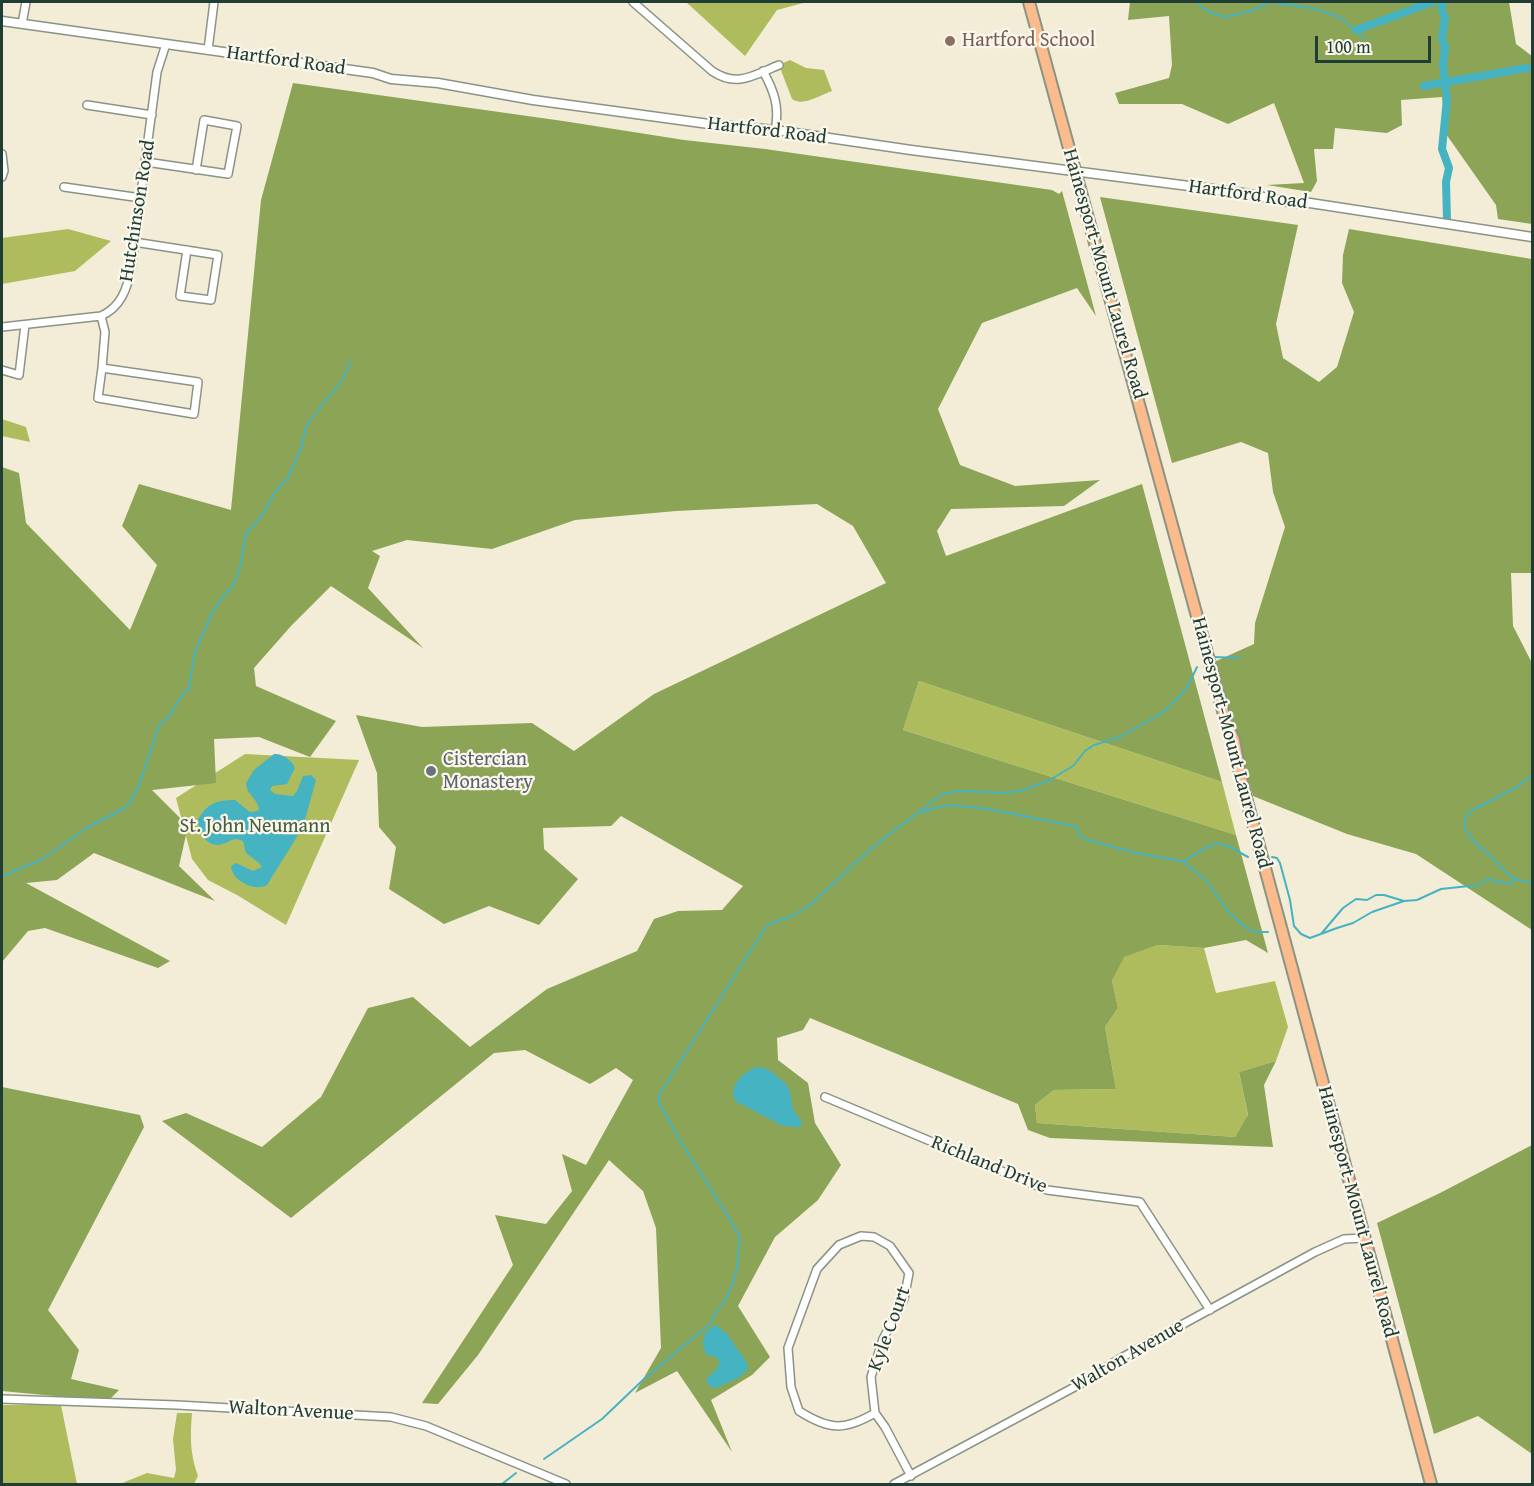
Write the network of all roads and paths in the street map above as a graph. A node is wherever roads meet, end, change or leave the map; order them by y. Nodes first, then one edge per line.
1 (26, 2) edge
2 (214, 2) edge
3 (633, 2) edge
4 (1029, 2) edge
5 (2, 21) edge
6 (22, 24) junction
7 (166, 44) junction
8 (208, 50) junction
9 (779, 65) dead end
10 (763, 71) junction
11 (87, 105) dead end
12 (152, 115) junction
13 (775, 130) junction
14 (2, 154) edge
15 (146, 162) junction
16 (196, 170) junction
17 (1074, 171) junction
18 (2, 177) edge
19 (64, 187) dead end
20 (141, 198) junction
21 (1533, 237) edge
22 (134, 242) junction
23 (187, 250) junction
24 (101, 316) junction
25 (25, 325) junction
26 (2, 327) edge
27 (102, 368) junction
28 (2, 370) edge
29 (825, 1097) dead end
30 (1365, 1238) junction
31 (1210, 1310) junction
32 (2, 1399) edge
33 (875, 1413) junction
34 (911, 1476) junction
35 (566, 1485) edge
36 (894, 1485) edge
37 (1431, 1485) edge

1 - 6 street
2 - 8 street
3 - 10 street
4 - 17 main road, Hainesport-Mount Laurel Road
5 - 6 street, Hartford Road
6 - 7 street, Hartford Road
7 - 8 street, Hartford Road
7 - 12 street, Hutchinson Road
8 - 13 street, Hartford Road
9 - 10 street
10 - 13 street
11 - 12 street
12 - 15 street, Hutchinson Road
13 - 17 street, Hartford Road
14 - 18 street
15 - 16 street
15 - 20 street, Hutchinson Road
16 - 16 street
17 - 21 street, Hartford Road
17 - 30 main road, Hainesport-Mount Laurel Road
19 - 20 street
20 - 22 street, Hutchinson Road
22 - 23 street
22 - 24 street, Hutchinson Road
23 - 23 street
24 - 25 street
24 - 27 street
25 - 26 street
25 - 28 street
27 - 27 street
29 - 31 street, Richland Drive
30 - 31 street, Walton Avenue
30 - 37 main road, Hainesport-Mount Laurel Road
31 - 34 street, Walton Avenue
32 - 35 street, Walton Avenue
33 - 33 street, Kyle Court
33 - 34 street, Kyle Court
34 - 36 street, Walton Avenue

